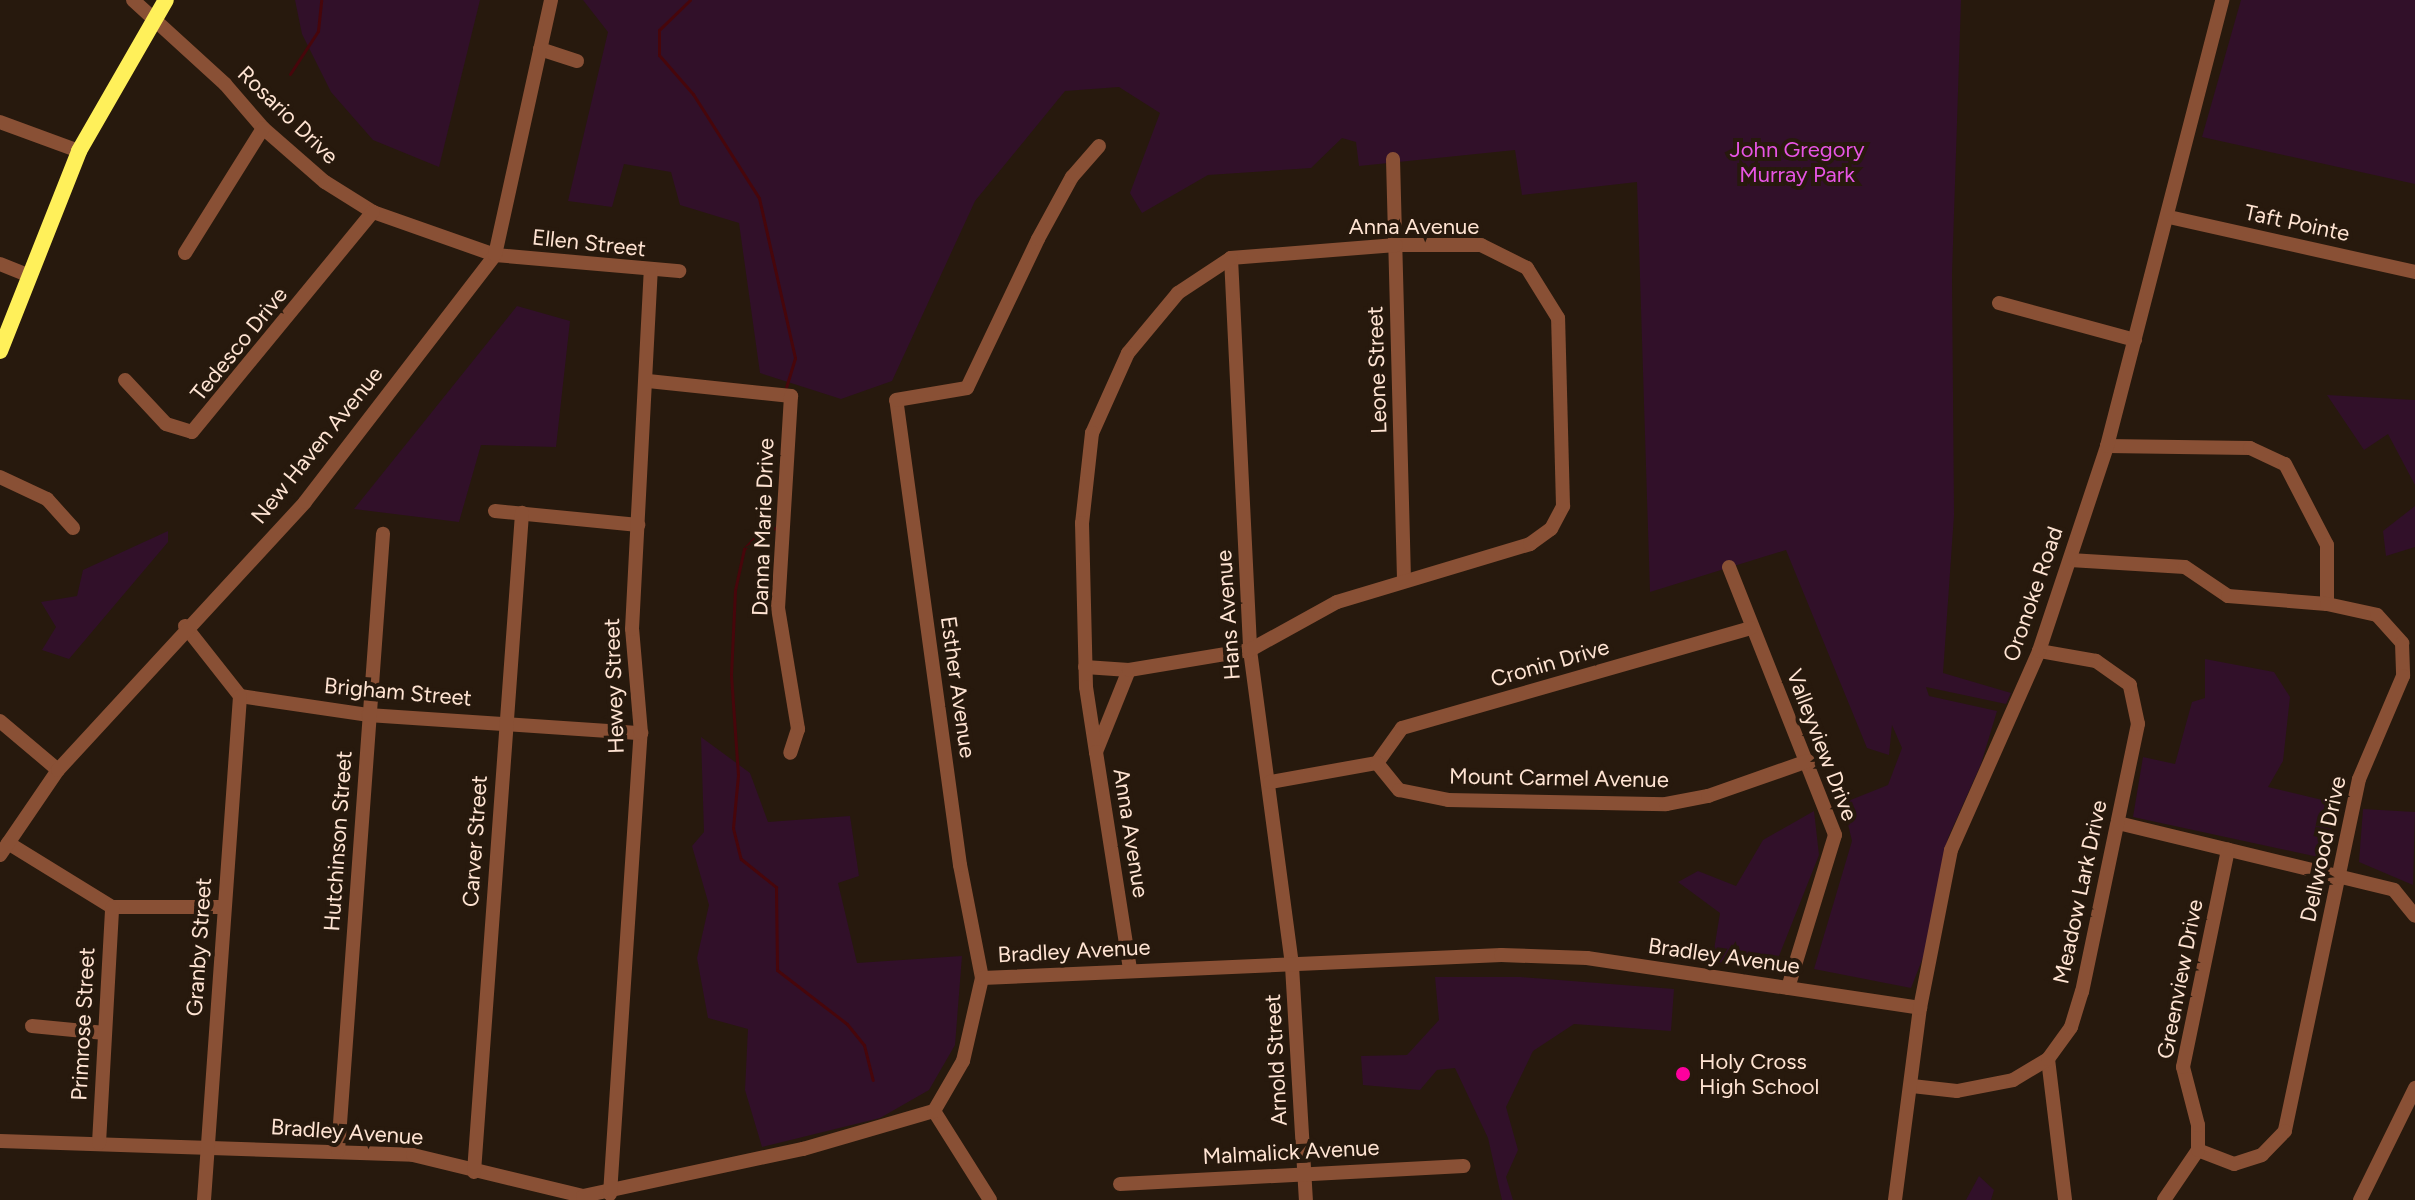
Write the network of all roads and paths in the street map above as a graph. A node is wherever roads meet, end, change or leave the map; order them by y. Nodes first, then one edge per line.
1 (133, 0) edge
2 (166, 0) edge
3 (551, 0) edge
4 (2222, 0) edge
5 (154, 19) junction
6 (540, 49) junction
7 (577, 61) dead end
8 (0, 122) edge
9 (263, 128) junction
10 (1099, 146) dead end
11 (79, 151) junction
12 (1393, 159) dead end
13 (373, 212) junction
14 (2169, 217) junction
15 (1396, 245) junction
16 (185, 253) dead end
17 (495, 255) junction
18 (1231, 258) junction
19 (0, 264) edge
20 (679, 271) dead end
21 (651, 272) junction
22 (2415, 272) edge
23 (29, 276) junction
24 (1999, 303) dead end
25 (2135, 340) junction
26 (0, 351) edge
27 (125, 380) dead end
28 (648, 381) junction
29 (2107, 446) junction
30 (0, 477) edge
31 (495, 511) dead end
32 (522, 513) junction
33 (638, 525) junction
34 (73, 528) dead end
35 (383, 534) dead end
36 (2070, 560) junction
37 (1729, 567) dead end
38 (1404, 579) junction
39 (2327, 604) junction
40 (185, 626) junction
41 (1751, 628) junction
42 (2409, 639) edge
43 (1250, 650) junction
44 (2039, 651) junction
45 (1085, 667) junction
46 (1129, 670) junction
47 (240, 696) junction
48 (368, 715) junction
49 (0, 721) edge
50 (505, 723) junction
51 (641, 733) junction
52 (1096, 752) junction
53 (790, 753) dead end
54 (1808, 761) junction
55 (1377, 763) junction
56 (58, 770) junction
57 (1270, 782) junction
58 (2118, 823) junction
59 (4, 849) edge
60 (2228, 850) junction
61 (2340, 878) junction
62 (112, 907) junction
63 (224, 907) junction
64 (2415, 916) edge
65 (1292, 966) junction
66 (1130, 968) junction
67 (982, 978) junction
68 (1788, 988) junction
69 (1920, 1008) junction
70 (32, 1026) dead end
71 (105, 1033) junction
72 (2048, 1059) junction
73 (1912, 1086) junction
74 (2415, 1088) edge
75 (934, 1111) junction
76 (0, 1141) edge
77 (99, 1143) junction
78 (208, 1144) junction
79 (2198, 1150) junction
80 (338, 1151) junction
81 (1464, 1166) dead end
82 (474, 1172) junction
83 (1305, 1172) junction
84 (1120, 1184) dead end
85 (610, 1194) junction
86 (583, 1198) edge
87 (204, 1200) edge
88 (990, 1200) edge
89 (1306, 1200) edge
90 (1895, 1200) edge
91 (2065, 1200) edge
92 (2164, 1200) edge
93 (2360, 1200) edge

1 - 5 street, Rosario Drive
2 - 5 main road
3 - 6 street, New Haven Avenue
4 - 14 street, Oronoke Road
5 - 9 street, Rosario Drive
5 - 11 main road
6 - 7 street
6 - 17 street, New Haven Avenue
8 - 11 street
9 - 13 street, Rosario Drive
9 - 16 street
10 - 67 street, Esther Avenue
11 - 23 main road
12 - 15 street, Leone Street
13 - 17 street, Rosario Drive
13 - 27 street, Tedesco Drive
14 - 22 street, Taft Pointe
14 - 25 street, Oronoke Road
15 - 18 street, Anna Avenue
15 - 38 street, Leone Street
15 - 38 street, Anna Avenue
17 - 21 street, Ellen Street
17 - 40 street, New Haven Avenue
18 - 43 street, Hans Avenue
18 - 45 street, Anna Avenue
19 - 23 street
20 - 21 street, Ellen Street
21 - 28 street, Hewey Street
23 - 26 main road
24 - 25 street
25 - 29 street, Oronoke Road
28 - 33 street, Hewey Street
28 - 53 street, Danna Marie Drive
29 - 36 street, Oronoke Road
29 - 39 street
30 - 34 street
31 - 32 street
32 - 33 street
32 - 50 street, Carver Street
33 - 51 street, Hewey Street
35 - 48 street, Hutchinson Street
36 - 39 street, Dellwood Drive
36 - 44 street, Oronoke Road
37 - 41 street, Valleyview Drive
38 - 43 street, Anna Avenue
39 - 42 street, Dellwood Drive
40 - 47 street
40 - 56 street, New Haven Avenue
41 - 54 street, Valleyview Drive
41 - 55 street, Cronin Drive
42 - 61 street, Dellwood Drive
43 - 46 street, Anna Avenue
43 - 57 street, Hans Avenue
44 - 58 street, Meadow Lark Drive
44 - 69 street, Oronoke Road
45 - 46 street, Anna Avenue
45 - 52 street, Anna Avenue
46 - 52 street, Anna Avenue
47 - 48 street, Brigham Street
47 - 63 street, Granby Street
48 - 50 street, Brigham Street
48 - 80 street, Hutchinson Street
49 - 56 street
50 - 51 street, Brigham Street
50 - 82 street, Carver Street
51 - 85 street, Hewey Street
52 - 66 street, Anna Avenue
54 - 55 street, Mount Carmel Avenue
54 - 68 street, Valleyview Drive
55 - 57 street
56 - 59 street, New Haven Avenue
57 - 65 street, Hans Avenue
58 - 60 street
58 - 72 street, Meadow Lark Drive
59 - 62 street
60 - 61 street
60 - 79 street, Greenview Drive
61 - 64 street
61 - 79 street, Dellwood Drive
62 - 63 street
62 - 71 street, Primrose Street
63 - 78 street, Granby Street
65 - 66 street, Bradley Avenue
65 - 68 street, Bradley Avenue
65 - 83 street, Arnold Street
66 - 67 street, Bradley Avenue
67 - 75 street, Bradley Avenue
68 - 69 street, Bradley Avenue
69 - 73 street, Oronoke Road
70 - 71 street
71 - 77 street, Primrose Street
72 - 73 street, Meadow Lark Drive
72 - 91 street
73 - 90 street, Oronoke Road
74 - 93 street
75 - 85 street, Bradley Avenue
75 - 88 street
76 - 77 street, Bradley Avenue
77 - 78 street, Bradley Avenue
78 - 80 street, Bradley Avenue
78 - 87 street, Granby Street
79 - 92 street
80 - 82 street, Bradley Avenue
81 - 83 street, Malmalick Avenue
82 - 86 street, Bradley Avenue
83 - 84 street, Malmalick Avenue
83 - 89 street, Arnold Street
85 - 86 street, Bradley Avenue

